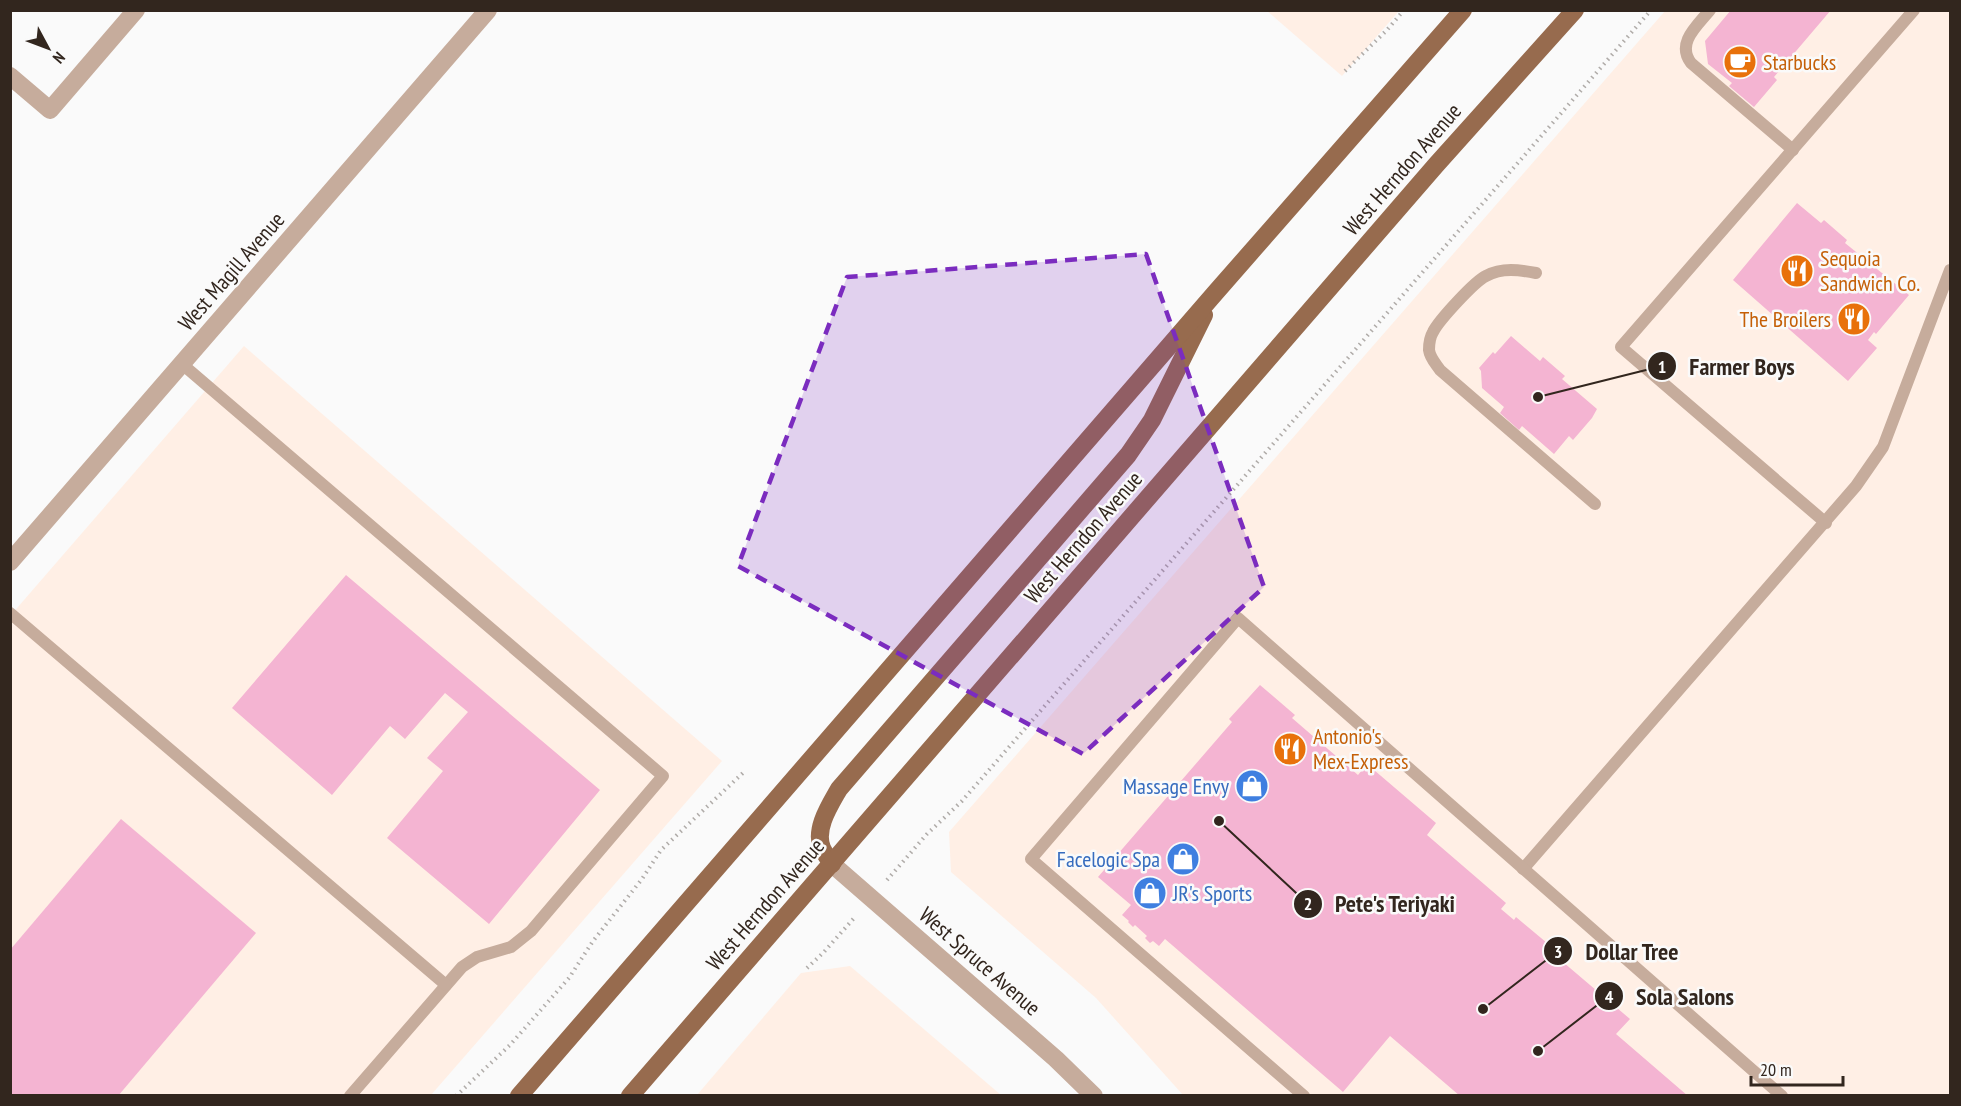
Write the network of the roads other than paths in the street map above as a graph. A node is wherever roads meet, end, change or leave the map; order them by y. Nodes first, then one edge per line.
1 (136, 10) edge
2 (488, 10) edge
3 (1463, 10) edge
4 (1575, 10) edge
5 (1710, 10) edge
6 (1914, 10) edge
7 (10, 76) edge
8 (1793, 150) junction
9 (1950, 270) edge
10 (1536, 273) dead end
11 (1216, 292) junction
12 (182, 364) junction
13 (1595, 504) dead end
14 (1826, 523) junction
15 (10, 562) edge
16 (10, 613) edge
17 (832, 864) junction
18 (1523, 869) junction
19 (446, 985) junction
20 (350, 1095) edge
21 (519, 1095) edge
22 (630, 1095) edge
23 (1094, 1095) edge
24 (1304, 1095) edge
25 (1782, 1095) edge

1 - 7 street
2 - 12 street, West Magill Avenue
3 - 11 main road
4 - 17 main road, West Herndon Avenue
5 - 8 lane
6 - 8 lane
8 - 14 lane
9 - 14 lane
10 - 13 lane
11 - 17 main road
11 - 21 main road
12 - 15 street, West Magill Avenue
12 - 19 lane
14 - 18 lane
16 - 19 lane
17 - 22 main road, West Herndon Avenue
17 - 23 street, West Spruce Avenue
18 - 24 lane
18 - 25 lane
19 - 20 lane

